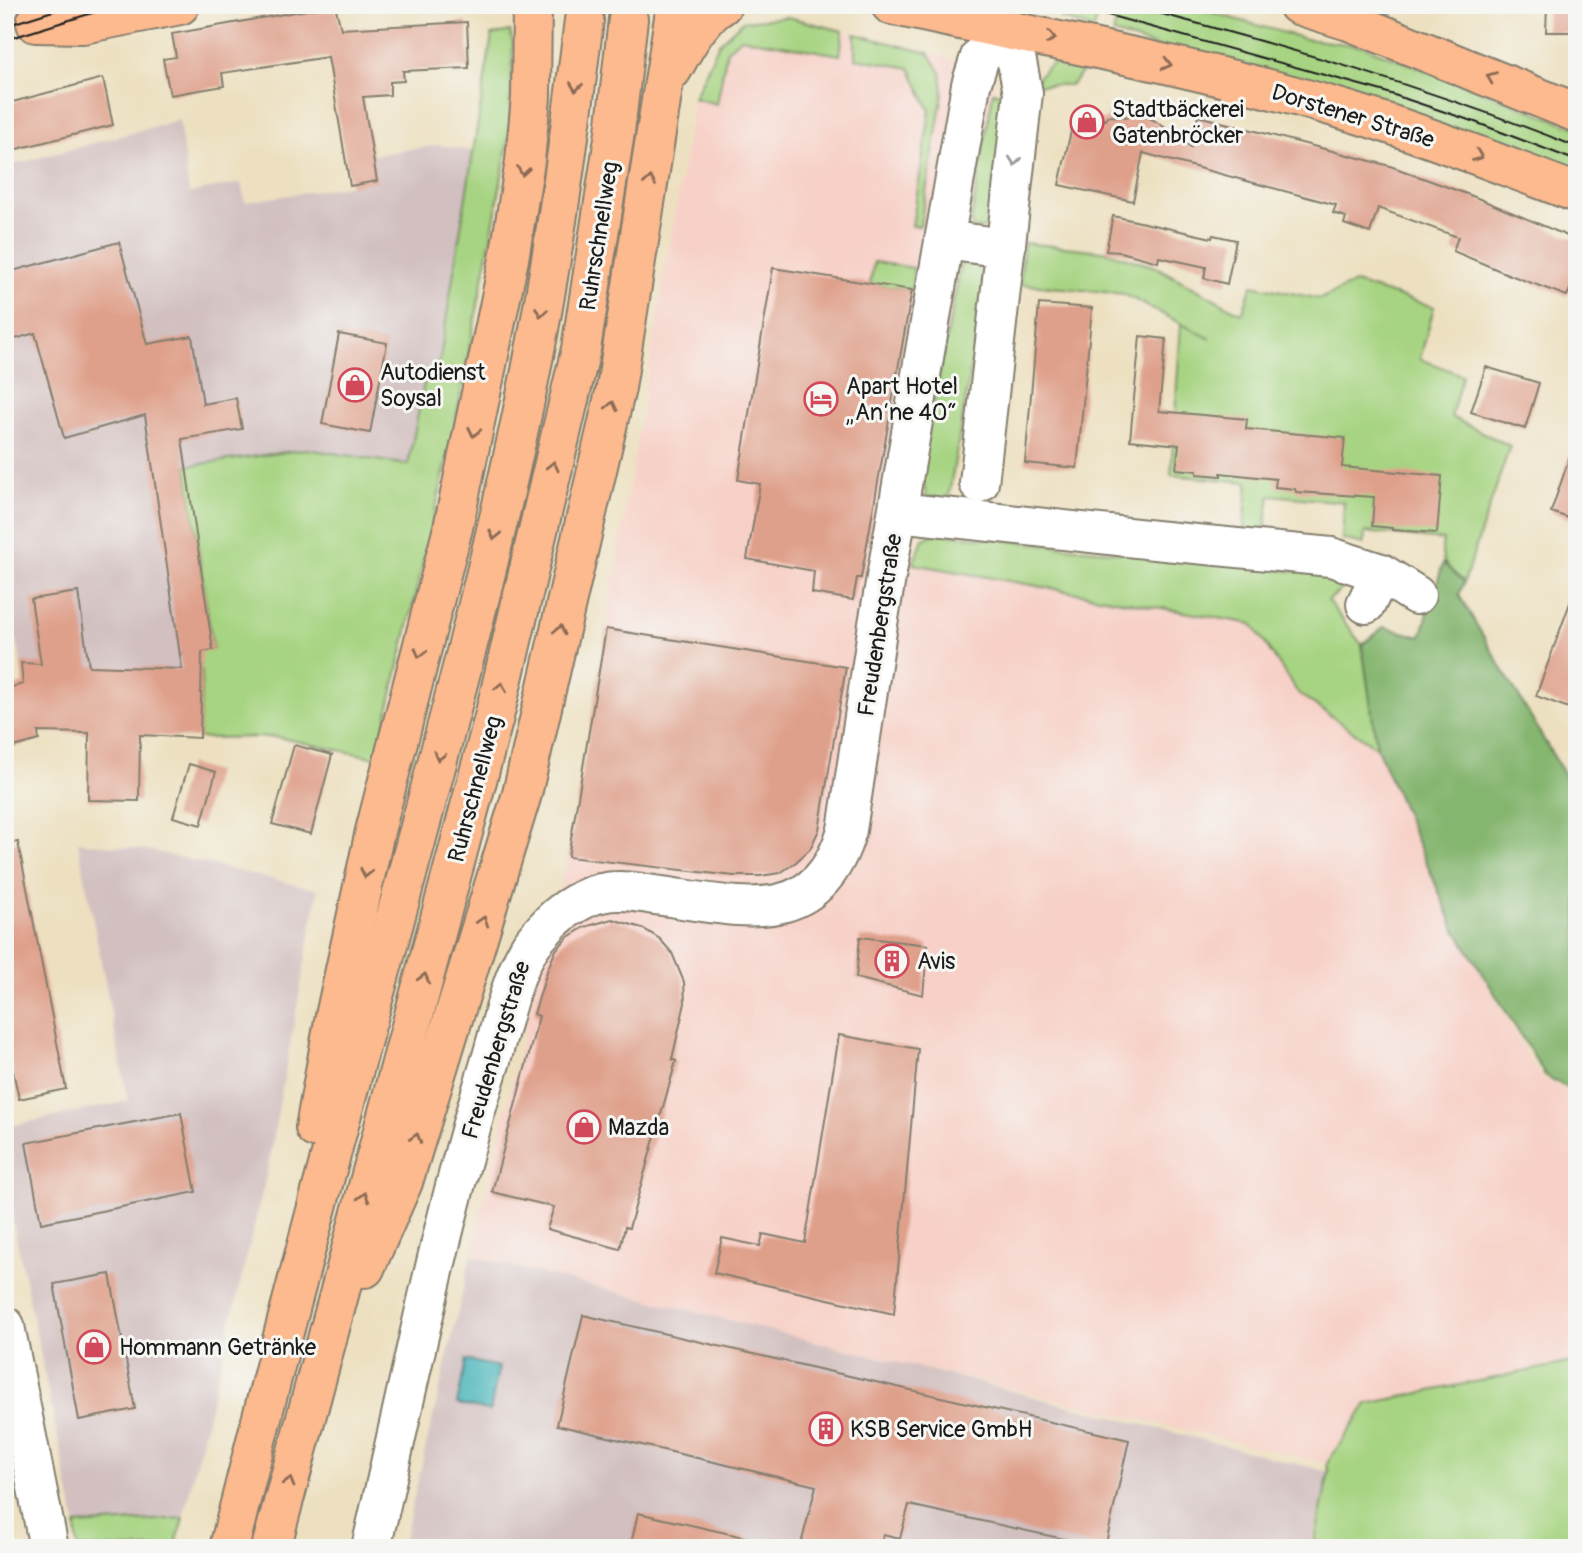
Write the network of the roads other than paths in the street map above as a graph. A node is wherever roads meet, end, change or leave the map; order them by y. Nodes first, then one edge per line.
1 (180, 5) edge
2 (676, 5) edge
3 (722, 5) edge
4 (891, 5) edge
5 (1298, 5) edge
6 (524, 13) edge
7 (1007, 17) edge
8 (628, 19) dead end
9 (34, 20) edge
10 (584, 20) dead end
11 (666, 81) junction
12 (1577, 113) edge
13 (1577, 193) edge
14 (944, 240) junction
15 (1006, 248) junction
16 (979, 483) dead end
17 (898, 512) junction
18 (1416, 594) dead end
19 (5, 1326) edge
20 (315, 1382) junction
21 (263, 1413) junction
22 (49, 1548) edge
23 (229, 1548) edge
24 (271, 1548) edge
25 (371, 1548) edge

1 - 9 main road
2 - 11 main road
3 - 11 main road
4 - 7 main road, Dorstener Straße
12 -> 5 main road
6 -> 21 main road
7 -> 13 main road, Dorstener Straße
7 - 14 street, Freudenbergstraße
7 -> 15 street
20 -> 8 main road, Ruhrschnellweg
10 -> 21 main road, Ruhrschnellweg
20 -> 11 main road
14 - 15 street
14 - 17 street, Freudenbergstraße
15 - 16 street
17 - 18 street, Freudenbergstraße
17 - 25 street, Freudenbergstraße
19 - 22 street
24 -> 20 main road, Ruhrschnellweg
21 - 23 main road, Ruhrschnellweg

